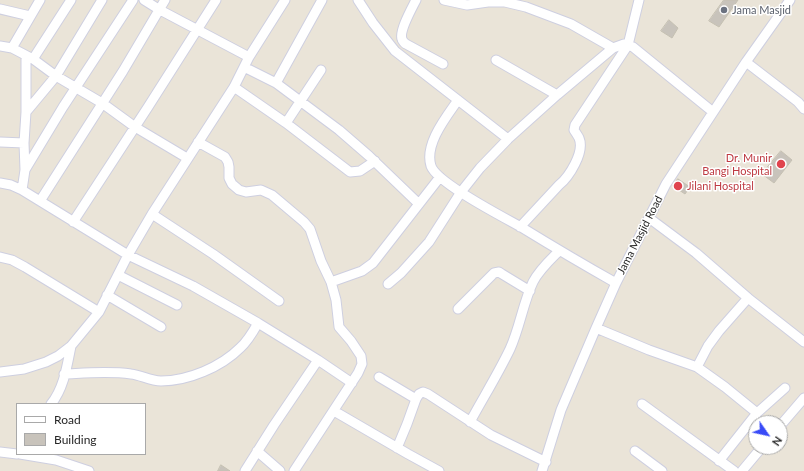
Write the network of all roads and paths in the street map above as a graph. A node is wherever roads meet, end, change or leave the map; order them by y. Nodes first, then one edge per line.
1 (40, 0) edge
2 (71, 0) edge
3 (102, 0) edge
4 (133, 0) edge
5 (144, 0) edge
6 (166, 0) edge
7 (216, 0) edge
8 (285, 0) edge
9 (322, 0) edge
10 (358, 0) edge
11 (416, 0) edge
12 (444, 0) edge
13 (639, 0) edge
14 (790, 0) edge
15 (505, 1) edge
16 (0, 9) edge
17 (160, 10) junction
18 (30, 16) junction
19 (197, 30) junction
20 (628, 45) junction
21 (0, 46) edge
22 (12, 48) junction
23 (613, 48) junction
24 (30, 57) junction
25 (249, 57) junction
26 (496, 60) dead end
27 (746, 62) junction
28 (442, 64) dead end
29 (244, 67) junction
30 (321, 70) dead end
31 (56, 76) junction
32 (276, 84) junction
33 (234, 87) junction
34 (76, 88) junction
35 (557, 95) junction
36 (458, 100) junction
37 (300, 101) junction
38 (102, 103) junction
39 (804, 109) edge
40 (26, 112) junction
41 (713, 112) junction
42 (286, 123) junction
43 (135, 127) junction
44 (508, 139) junction
45 (0, 142) edge
46 (198, 142) junction
47 (24, 143) junction
48 (187, 158) junction
49 (375, 161) junction
50 (25, 170) junction
51 (440, 177) junction
52 (0, 184) edge
53 (22, 190) junction
54 (461, 192) junction
55 (40, 201) junction
56 (419, 204) junction
57 (152, 214) junction
58 (649, 218) junction
59 (73, 222) junction
60 (520, 227) junction
61 (559, 251) junction
62 (128, 255) junction
63 (0, 257) edge
64 (118, 275) junction
65 (331, 282) junction
66 (616, 283) junction
67 (388, 284) dead end
68 (530, 291) junction
69 (107, 295) junction
70 (748, 298) junction
71 (279, 300) dead end
72 (177, 305) dead end
73 (458, 309) dead end
74 (99, 312) junction
75 (258, 324) junction
76 (161, 327) dead end
77 (596, 328) junction
78 (804, 342) edge
79 (71, 346) junction
80 (318, 360) junction
81 (697, 367) junction
82 (0, 372) edge
83 (64, 374) junction
84 (379, 377) dead end
85 (352, 383) junction
86 (785, 388) dead end
87 (804, 398) edge
88 (416, 399) junction
89 (52, 403) edge
90 (642, 404) dead end
91 (334, 411) junction
92 (757, 413) junction
93 (788, 417) edge
94 (470, 422) junction
95 (397, 448) junction
96 (257, 451) junction
97 (635, 451) dead end
98 (0, 452) edge
99 (16, 454) edge
100 (30, 455) edge
101 (755, 455) edge
102 (54, 457) edge
103 (720, 461) junction
104 (424, 467) edge
105 (544, 467) edge
106 (89, 471) edge
107 (245, 471) edge
108 (280, 471) edge
109 (294, 471) edge
110 (439, 471) edge
111 (662, 471) edge
112 (734, 471) edge
113 (742, 471) edge

1 - 18 street
2 - 24 street
3 - 31 street
4 - 34 street
5 - 17 street
6 - 17 street
7 - 19 street
8 - 25 street
9 - 32 street
10 - 36 street
11 - 28 street
12 - 15 street
13 - 20 street
14 - 27 street, Jama Masjid Road
15 - 23 street
16 - 18 street
17 - 19 street
17 - 38 street
18 - 22 street
19 - 25 street
19 - 43 street
20 - 23 street
20 - 41 street
20 - 60 street
21 - 22 street
22 - 24 street
23 - 35 street
24 - 31 street
24 - 40 street
25 - 29 street
26 - 35 street
27 - 39 street
27 - 41 street, Jama Masjid Road
29 - 32 street
29 - 33 street
30 - 37 street
31 - 34 street
31 - 40 street
32 - 37 street
33 - 42 street
33 - 46 street
34 - 38 street
34 - 50 street
35 - 44 street
36 - 44 street
36 - 51 street
37 - 42 street
37 - 49 street
38 - 43 street
38 - 55 street
40 - 47 street
41 - 58 street, Jama Masjid Road
42 - 49 street
43 - 48 street
43 - 59 street
44 - 54 street
45 - 47 street
46 - 48 street
46 - 65 street
47 - 50 street
48 - 57 street
49 - 56 street
50 - 53 street
51 - 54 street
51 - 56 street
52 - 53 street
53 - 55 street
54 - 60 street
54 - 67 street
55 - 59 street
56 - 65 street
57 - 62 street
57 - 71 street
58 - 66 street, Jama Masjid Road
58 - 70 street
59 - 62 street
60 - 61 street
61 - 66 street
61 - 68 street
62 - 64 street
62 - 75 street
63 - 74 street
64 - 69 street
64 - 72 street
65 - 85 street
66 - 77 street, Jama Masjid Road
68 - 73 street
68 - 94 street
69 - 74 street
69 - 76 street
70 - 78 street
70 - 81 street
74 - 79 street
75 - 80 street
75 - 83 street
77 - 81 street
77 - 105 street, Jama Masjid Road
79 - 82 street
79 - 83 street
80 - 85 street
80 - 96 street
81 - 92 street
83 - 89 street
84 - 88 street
85 - 91 street
86 - 92 street
87 - 93 street
88 - 94 street
88 - 95 street
90 - 103 street
91 - 95 street
91 - 109 street
92 - 103 street
94 - 105 street
95 - 104 street
96 - 107 street
96 - 108 street
97 - 111 street
98 - 99 street
100 - 102 street
101 - 113 street
102 - 106 street
103 - 112 street
104 - 110 street

